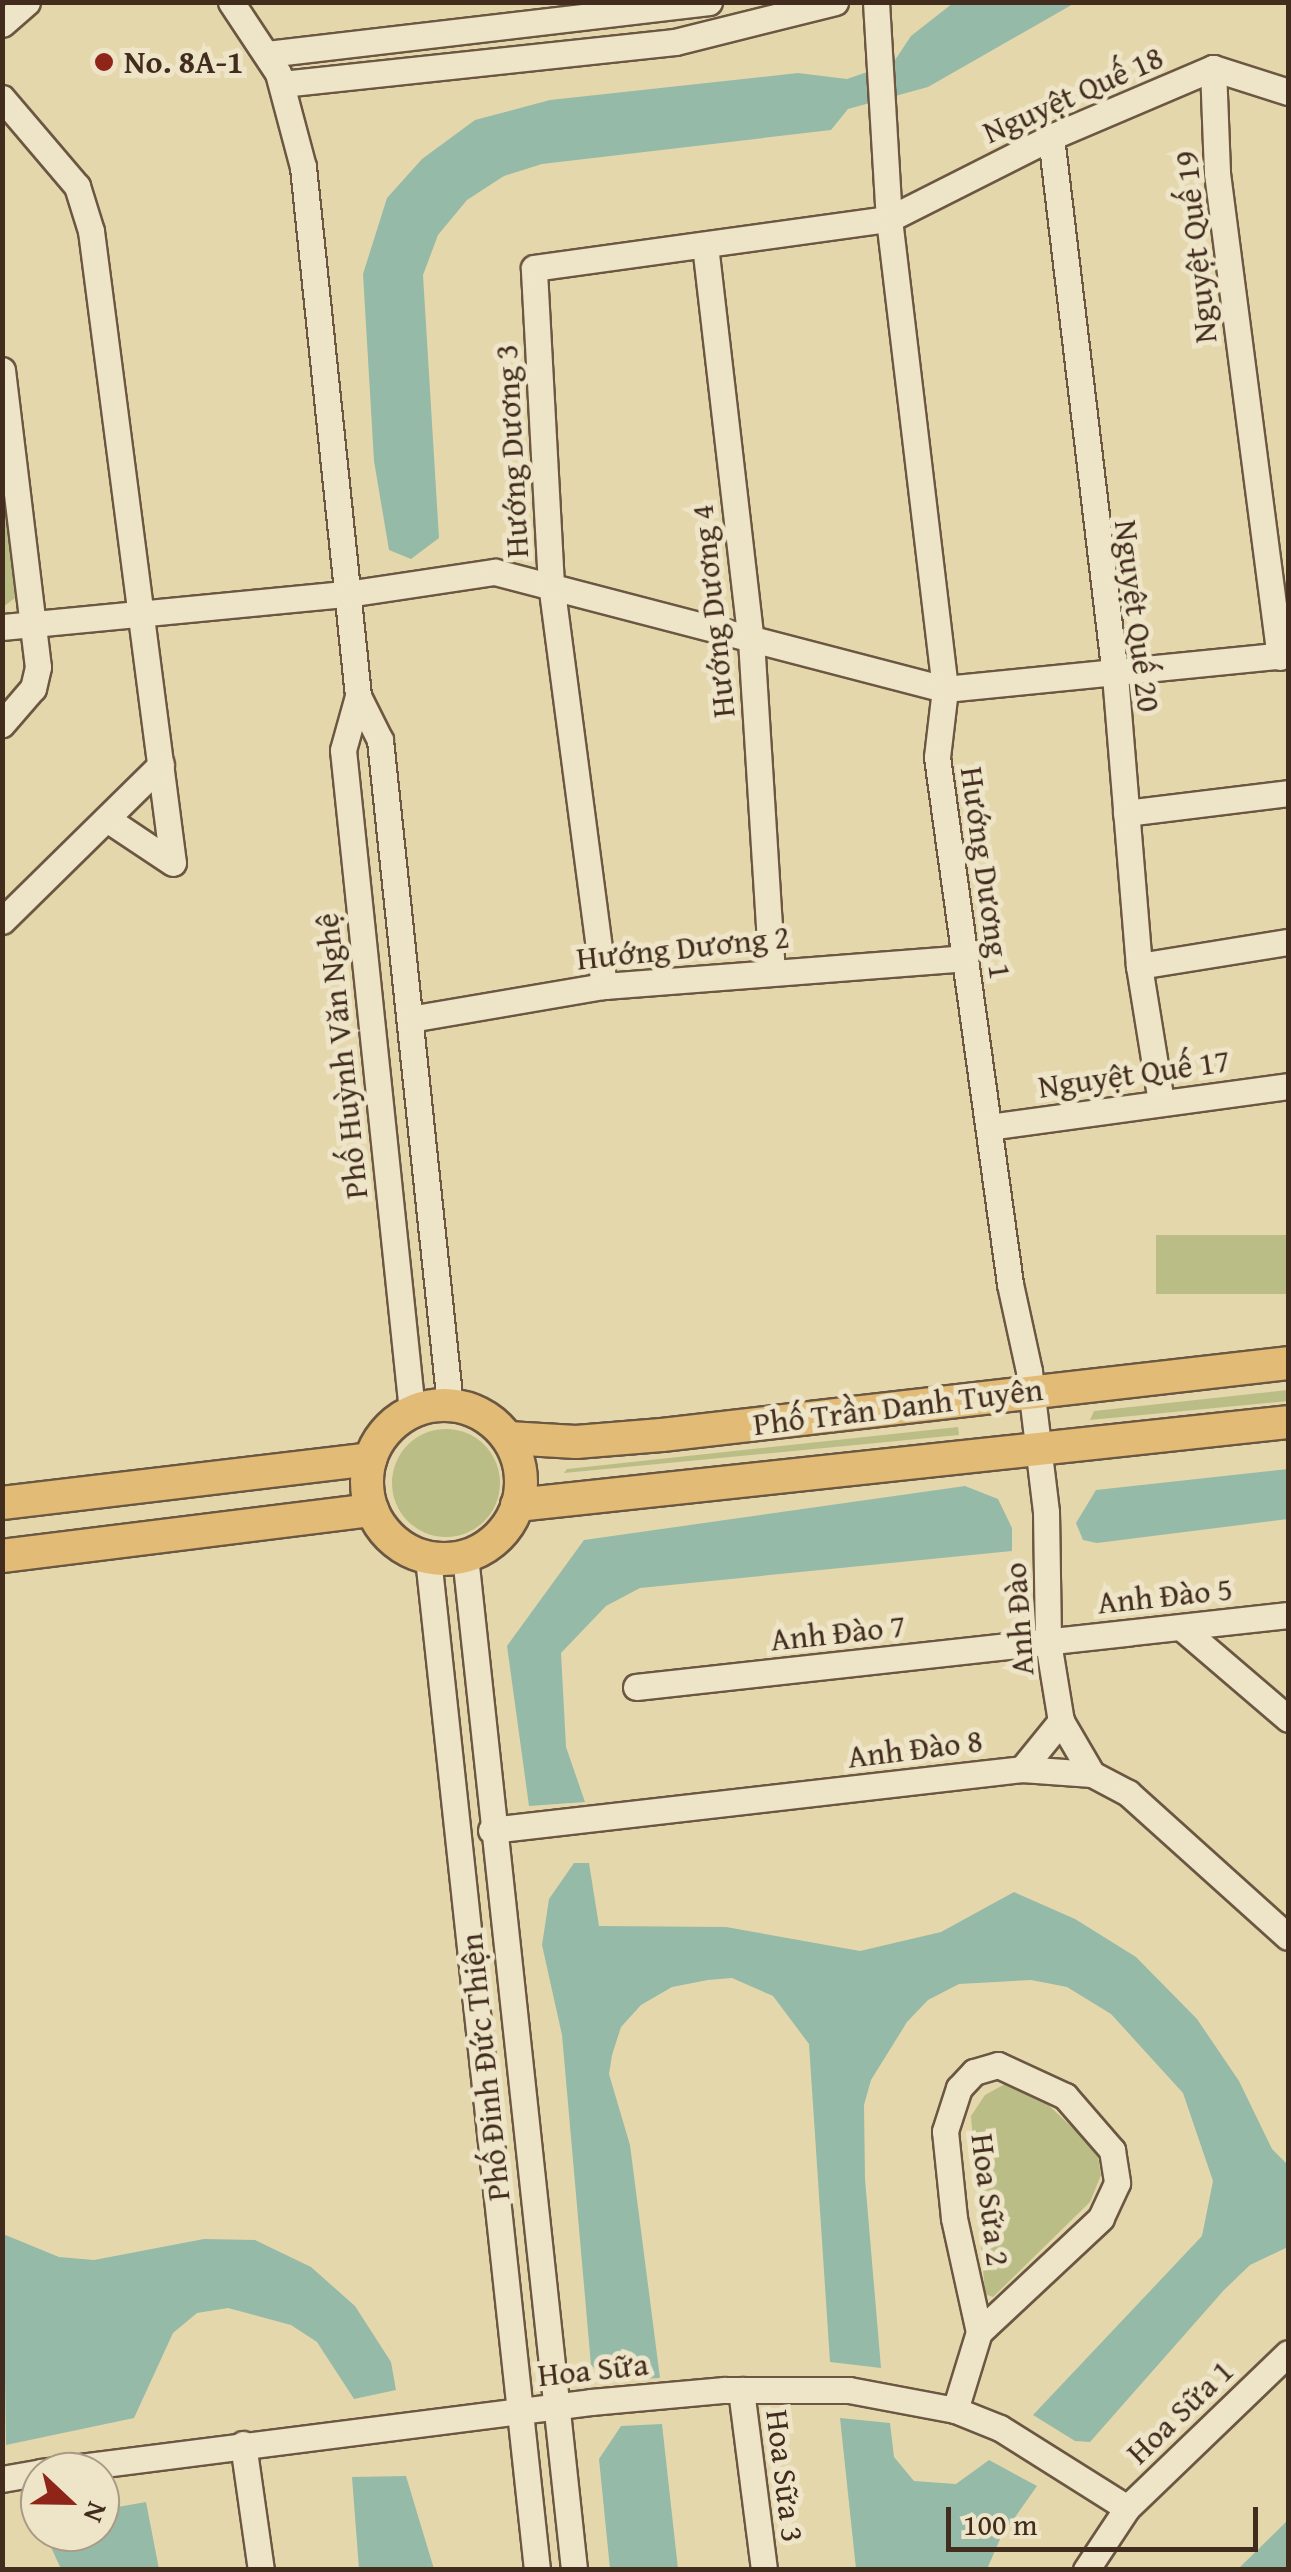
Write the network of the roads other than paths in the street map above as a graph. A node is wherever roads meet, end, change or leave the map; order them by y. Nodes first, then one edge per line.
1 (28, 2) edge
2 (231, 2) edge
3 (709, 2) edge
4 (835, 2) edge
5 (876, 2) edge
6 (797, 8) edge
7 (2, 24) edge
8 (266, 54) junction
9 (1214, 68) junction
10 (282, 84) junction
11 (1288, 92) edge
12 (2, 98) edge
13 (1051, 137) junction
14 (889, 219) junction
15 (705, 246) junction
16 (2, 370) edge
17 (552, 585) junction
18 (347, 594) junction
19 (143, 614) junction
20 (35, 624) junction
21 (2, 628) edge
22 (751, 640) junction
23 (1284, 656) edge
24 (1115, 675) junction
25 (945, 689) junction
26 (358, 696) junction
27 (2, 724) edge
28 (161, 765) junction
29 (1288, 793) edge
30 (1126, 814) junction
31 (107, 819) junction
32 (2, 921) edge
33 (1288, 942) edge
34 (965, 958) junction
35 (1139, 966) junction
36 (772, 971) junction
37 (604, 986) junction
38 (410, 1019) junction
39 (1288, 1086) edge
40 (1161, 1102) junction
41 (989, 1128) junction
42 (1288, 1363) edge
43 (1030, 1391) junction
44 (450, 1405) junction
45 (412, 1411) junction
46 (1288, 1422) edge
47 (508, 1438) junction
48 (1038, 1452) junction
49 (370, 1459) junction
50 (2, 1503) edge
51 (517, 1505) junction
52 (372, 1510) junction
53 (2, 1556) edge
54 (465, 1556) junction
55 (428, 1558) junction
56 (1288, 1615) edge
57 (1182, 1628) junction
58 (1048, 1642) junction
59 (636, 1687) dead end
60 (1288, 1719) edge
61 (1061, 1721) junction
62 (483, 1752) junction
63 (449, 1757) junction
64 (1022, 1770) junction
65 (1092, 1774) junction
66 (491, 1830) junction
67 (1288, 1937) edge
68 (979, 2332) junction
69 (1288, 2353) edge
70 (740, 2390) junction
71 (557, 2406) junction
72 (519, 2410) junction
73 (955, 2410) junction
74 (244, 2444) junction
75 (120, 2461) edge
76 (1127, 2508) junction
77 (262, 2570) edge
78 (536, 2570) edge
79 (574, 2570) edge
80 (764, 2570) edge
81 (1086, 2570) edge

1 - 7 street
2 - 8 street, Phố Huỳnh Văn Nghệ
3 - 8 street
4 - 6 street
5 - 14 street, Hướng Dương 1
6 - 10 street
8 - 10 street, Phố Huỳnh Văn Nghệ
9 - 11 street, Nguyệt Quế 18
9 - 13 street, Nguyệt Quế 18
9 - 23 street, Nguyệt Quế 19
10 - 18 street, Phố Huỳnh Văn Nghệ
12 - 19 street
13 - 14 street, Nguyệt Quế 18
13 - 24 street, Nguyệt Quế 20
14 - 15 street, Hướng Dương 3
14 - 25 street, Hướng Dương 1
15 - 17 street, Hướng Dương 3
15 - 22 street, Hướng Dương 4
16 - 20 street
17 - 18 street
17 - 22 street
17 - 37 street, Hướng Dương 3
18 - 19 street
18 - 26 street, Phố Huỳnh Văn Nghệ
19 - 20 street
19 - 28 street
20 - 21 street
20 - 27 street
22 - 25 street
22 - 36 street, Hướng Dương 4
23 - 24 street
24 - 25 street
24 - 30 street, Nguyệt Quế 20
25 - 34 street, Hướng Dương 1
26 - 38 street, Phố Huỳnh Văn Nghệ
26 - 45 street, Phố Huỳnh Văn Nghệ
28 - 31 street
28 - 31 street
29 - 30 street
30 - 35 street, Nguyệt Quế 20
31 - 32 street
33 - 35 street
34 - 36 street, Hướng Dương 2
34 - 41 street, Hướng Dương 1
35 - 40 street, Nguyệt Quế 20
36 - 37 street, Hướng Dương 2
37 - 38 street, Hướng Dương 2
38 - 44 street, Phố Huỳnh Văn Nghệ
39 - 40 street, Nguyệt Quế 17
40 - 41 street, Nguyệt Quế 17
41 - 43 street, Hướng Dương 1
42 - 43 main road, Phố Trần Danh Tuyên
43 - 47 main road, Phố Trần Danh Tuyên
43 - 48 street, Hướng Dương 1
44 - 45 main road
44 - 47 main road
45 - 49 main road
46 - 48 main road, Phố Trần Danh Tuyên
47 - 51 main road
48 - 51 main road, Phố Trần Danh Tuyên
48 - 58 street, Anh Đào
49 - 50 main road
49 - 52 main road
51 - 54 main road
52 - 53 main road
52 - 55 main road
54 - 55 main road
54 - 62 street, Phố Đinh Đức Thiện
55 - 63 street, Phố Đinh Đức Thiện
56 - 57 street, Anh Đào 5
57 - 58 street, Anh Đào 5
57 - 60 street
58 - 59 street, Anh Đào 7
58 - 61 street, Anh Đào
61 - 64 street
61 - 65 street, Anh Đào
62 - 63 street
62 - 66 street, Phố Đinh Đức Thiện
63 - 72 street, Phố Đinh Đức Thiện
64 - 65 street, Anh Đào 8
64 - 66 street, Anh Đào 8
65 - 67 street, Anh Đào 8
66 - 71 street, Phố Đinh Đức Thiện
68 - 68 street, Hoa Sữa 2
68 - 73 street, Hoa Sữa 2
69 - 76 street, Hoa Sữa 1
70 - 71 street, Hoa Sữa
70 - 73 street, Hoa Sữa
70 - 80 street, Hoa Sữa 3
71 - 72 street, Hoa Sữa
71 - 79 street, Phố Đinh Đức Thiện
72 - 74 street, Hoa Sữa
72 - 78 street, Phố Đinh Đức Thiện
73 - 76 street, Hoa Sữa
74 - 75 street, Hoa Sữa
74 - 77 street
76 - 81 street, Hoa Sữa 1

